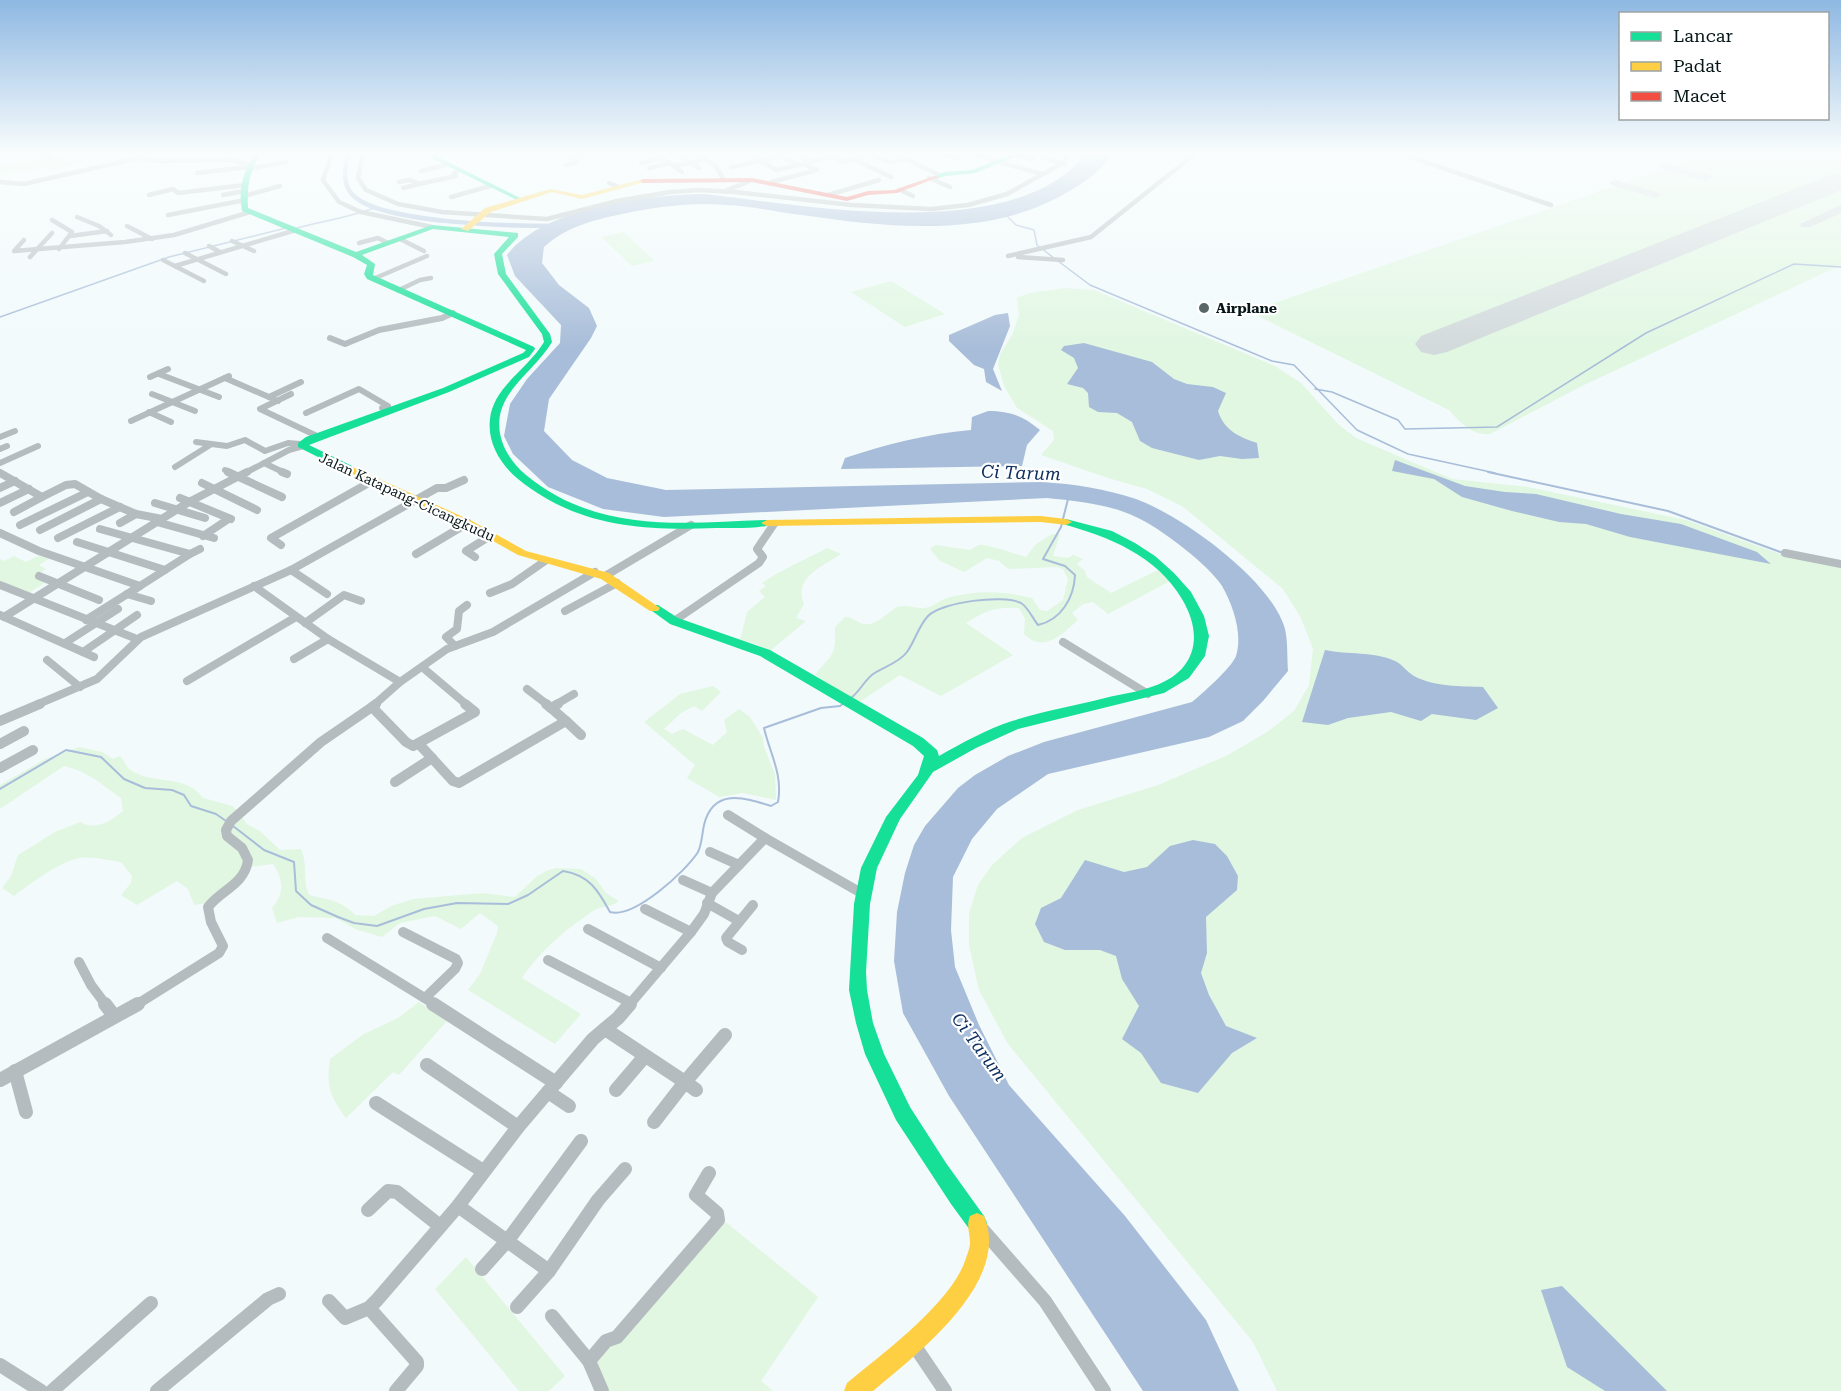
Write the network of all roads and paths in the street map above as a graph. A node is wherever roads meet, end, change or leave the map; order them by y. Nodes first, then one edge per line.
1 (77, 218) dead end
2 (218, 218) edge
3 (277, 218) edge
4 (379, 218) edge
5 (480, 218) edge
6 (524, 218) edge
7 (551, 218) edge
8 (1115, 218) edge
9 (52, 220) dead end
10 (127, 226) dead end
11 (432, 227) junction
12 (467, 228) junction
13 (296, 230) junction
14 (52, 233) dead end
15 (70, 237) junction
16 (152, 239) junction
17 (24, 240) dead end
18 (232, 241) dead end
19 (394, 241) junction
20 (98, 245) junction
21 (242, 245) junction
22 (209, 246) dead end
23 (80, 247) junction
24 (60, 248) junction
25 (358, 249) junction
26 (38, 250) junction
27 (16, 251) junction
28 (93, 251) dead end
29 (254, 251) dead end
30 (220, 252) junction
31 (75, 253) dead end
32 (185, 253) dead end
33 (55, 254) dead end
34 (30, 257) dead end
35 (197, 259) junction
36 (9, 260) dead end
37 (163, 260) dead end
38 (1064, 260) dead end
39 (175, 266) junction
40 (226, 273) dead end
41 (431, 278) dead end
42 (373, 279) junction
43 (204, 281) dead end
44 (399, 290) junction
45 (453, 314) junction
46 (330, 338) dead end
47 (546, 347) junction
48 (531, 349) junction
49 (168, 369) dead end
50 (159, 374) junction
51 (150, 377) dead end
52 (300, 382) dead end
53 (199, 390) junction
54 (152, 394) dead end
55 (291, 394) dead end
56 (219, 397) dead end
57 (269, 397) junction
58 (278, 400) junction
59 (173, 401) junction
60 (195, 411) dead end
61 (149, 412) junction
62 (387, 412) junction
63 (306, 413) dead end
64 (131, 421) dead end
65 (171, 422) dead end
66 (15, 431) dead end
67 (316, 436) junction
68 (0, 437) edge
69 (196, 441) dead end
70 (210, 445) junction
71 (302, 445) junction
72 (38, 446) dead end
73 (264, 463) junction
74 (0, 464) edge
75 (175, 467) dead end
76 (225, 470) dead end
77 (0, 472) edge
78 (286, 474) dead end
79 (238, 477) junction
80 (374, 480) junction
81 (464, 480) dead end
82 (15, 481) junction
83 (202, 483) dead end
84 (0, 488) edge
85 (29, 489) junction
86 (214, 489) junction
87 (88, 492) junction
88 (42, 496) junction
89 (282, 497) dead end
90 (180, 498) dead end
91 (101, 499) junction
92 (418, 500) junction
93 (0, 502) edge
94 (189, 502) junction
95 (154, 503) dead end
96 (120, 507) junction
97 (178, 509) junction
98 (257, 510) dead end
99 (14, 512) dead end
100 (136, 514) junction
101 (205, 518) dead end
102 (160, 521) junction
103 (120, 523) dead end
104 (468, 523) junction
105 (774, 524) junction
106 (20, 525) dead end
107 (691, 525) junction
108 (100, 529) dead end
109 (40, 530) dead end
110 (0, 532) edge
111 (203, 536) junction
112 (490, 536) junction
113 (9, 537) junction
114 (58, 538) dead end
115 (214, 538) dead end
116 (131, 539) junction
117 (0, 542) edge
118 (76, 542) dead end
119 (281, 545) dead end
120 (200, 549) dead end
121 (1785, 552) dead end
122 (110, 553) junction
123 (416, 554) dead end
124 (190, 555) junction
125 (475, 557) dead end
126 (545, 561) junction
127 (1841, 564) edge
128 (85, 568) junction
129 (165, 570) junction
130 (291, 570) junction
131 (39, 576) dead end
132 (606, 577) junction
133 (61, 584) junction
134 (0, 585) edge
135 (140, 586) junction
136 (254, 586) junction
137 (490, 593) dead end
138 (128, 594) junction
139 (327, 594) dead end
140 (34, 600) junction
141 (99, 600) dead end
142 (151, 601) dead end
143 (361, 601) dead end
144 (467, 605) dead end
145 (118, 609) dead end
146 (566, 611) dead end
147 (137, 615) dead end
148 (2, 616) edge
149 (296, 617) junction
150 (86, 620) junction
151 (674, 621) junction
152 (96, 623) junction
153 (304, 623) junction
154 (117, 631) junction
155 (137, 639) junction
156 (328, 639) junction
157 (1063, 642) dead end
158 (65, 644) junction
159 (455, 646) junction
160 (83, 652) junction
161 (94, 657) dead end
162 (294, 659) dead end
163 (47, 660) dead end
164 (422, 667) junction
165 (187, 681) dead end
166 (400, 682) junction
167 (80, 687) junction
168 (527, 689) dead end
169 (574, 694) dead end
170 (1148, 694) junction
171 (372, 707) junction
172 (551, 708) junction
173 (0, 720) edge
174 (566, 721) junction
175 (24, 731) dead end
176 (581, 735) dead end
177 (0, 744) edge
178 (420, 744) junction
179 (33, 750) dead end
180 (432, 758) junction
181 (0, 768) edge
182 (930, 768) junction
183 (395, 782) dead end
184 (728, 815) dead end
185 (765, 837) junction
186 (710, 852) dead end
187 (739, 865) junction
188 (683, 879) dead end
189 (863, 894) junction
190 (710, 898) junction
191 (753, 905) dead end
192 (645, 909) dead end
193 (739, 921) junction
194 (588, 928) dead end
195 (403, 932) dead end
196 (691, 932) junction
197 (327, 938) dead end
198 (742, 950) dead end
199 (548, 960) dead end
200 (79, 962) dead end
201 (660, 968) junction
202 (425, 998) junction
203 (631, 1003) junction
204 (114, 1016) junction
205 (605, 1029) junction
206 (725, 1035) dead end
207 (645, 1056) junction
208 (427, 1065) dead end
209 (15, 1071) junction
210 (0, 1080) edge
211 (691, 1086) junction
212 (552, 1088) junction
213 (616, 1090) dead end
214 (376, 1102) dead end
215 (569, 1106) dead end
216 (27, 1112) dead end
217 (654, 1122) dead end
218 (518, 1127) junction
219 (582, 1141) dead end
220 (625, 1169) dead end
221 (483, 1171) junction
222 (709, 1173) dead end
223 (458, 1206) junction
224 (368, 1210) dead end
225 (978, 1225) junction
226 (440, 1226) junction
227 (508, 1240) junction
228 (482, 1269) dead end
229 (549, 1271) junction
230 (279, 1294) dead end
231 (329, 1301) dead end
232 (151, 1303) dead end
233 (517, 1307) dead end
234 (369, 1308) junction
235 (552, 1316) dead end
236 (912, 1342) junction
237 (589, 1361) junction
238 (0, 1365) edge
239 (41, 1391) edge
240 (52, 1391) edge
241 (157, 1391) edge
242 (396, 1391) edge
243 (602, 1391) edge
244 (855, 1391) edge
245 (945, 1391) edge
246 (1104, 1391) edge

1 - 15 street
2 - 16 street
3 - 13 street
4 - 11 street
5 - 12 street
6 - 7 street
8 - 38 street
9 - 15 street
10 - 16 street
11 - 12 street
11 - 19 street
12 - 47 street
13 - 21 street
13 - 25 street
14 - 26 street
15 - 24 street
16 - 20 street
17 - 27 street
18 - 21 street
19 - 25 street
19 - 42 street
20 - 23 street
20 - 28 street
21 - 29 street
21 - 30 street
22 - 30 street
23 - 24 street
23 - 31 street
24 - 26 street
24 - 33 street
25 - 42 street
26 - 27 street
26 - 34 street
27 - 36 street
30 - 35 street
32 - 35 street
35 - 39 street
35 - 40 street
37 - 39 street
39 - 43 street
41 - 44 street
42 - 44 street
44 - 45 street
45 - 46 street
45 - 48 street
47 - 48 street
47 - 107 street
48 - 62 street, Jalan Katapang-Cicangkudu
49 - 50 street
50 - 51 street
50 - 53 street
52 - 57 street
53 - 56 street
53 - 57 street
53 - 59 street
54 - 59 street
55 - 58 street
57 - 58 street
58 - 67 street
59 - 60 street
59 - 61 street
61 - 64 street
61 - 65 street
62 - 63 street
62 - 67 street, Jalan Katapang-Cicangkudu
66 - 68 street
67 - 71 street, Jalan Katapang-Cicangkudu
69 - 70 street
70 - 71 street
70 - 75 street
71 - 73 street
71 - 80 street, Jalan Katapang-Cicangkudu
72 - 74 street
73 - 78 street
73 - 79 street
76 - 79 street
77 - 82 street
79 - 86 street
79 - 89 street
80 - 92 street, Jalan Katapang-Cicangkudu
80 - 119 street
81 - 92 street
82 - 84 street
82 - 85 street
83 - 86 street
85 - 88 street
85 - 93 street
86 - 94 street
86 - 98 street
87 - 88 street
87 - 91 street
87 - 106 street
88 - 99 street
90 - 94 street
91 - 96 street
91 - 109 street
92 - 104 street, Jalan Katapang-Cicangkudu
92 - 130 street
94 - 97 street
94 - 111 street
95 - 97 street
96 - 100 street
96 - 114 street
97 - 101 street
97 - 102 street
100 - 102 street
100 - 103 street
102 - 111 street
102 - 116 street
104 - 112 street, Jalan Katapang-Cicangkudu
104 - 123 street
105 - 107 street
105 - 151 street
105 - 170 street
107 - 132 street
108 - 116 street
110 - 113 street
111 - 115 street
112 - 125 street
112 - 126 street, Jalan Katapang-Cicangkudu
113 - 117 street
113 - 128 street
116 - 122 street
116 - 124 street
118 - 122 street
120 - 124 street
121 - 127 street
122 - 128 street
122 - 129 street
124 - 129 street
126 - 132 street, Jalan Katapang-Cicangkudu
126 - 137 street
128 - 133 street
128 - 135 street
129 - 135 street
130 - 136 street
130 - 139 street
131 - 133 street
132 - 146 street
132 - 151 street, Jalan Katapang-Cicangkudu
132 - 159 street
133 - 140 street
133 - 141 street
134 - 140 street
135 - 138 street
136 - 149 street
136 - 155 street
138 - 142 street
138 - 150 street
140 - 148 street
140 - 150 street
143 - 153 street
144 - 159 street
145 - 152 street
147 - 154 street
148 - 158 street
149 - 153 street
149 - 165 street
150 - 152 street
151 - 182 street, Jalan Katapang-Cicangkudu
152 - 154 street
152 - 158 street
153 - 156 street
154 - 155 street
154 - 160 street
155 - 167 street
156 - 162 street
156 - 166 street
157 - 170 street
158 - 160 street
159 - 164 street
160 - 161 street
163 - 167 street
164 - 166 street
164 - 178 street
166 - 171 street
167 - 173 street
168 - 172 street
169 - 172 street
170 - 182 street
171 - 178 street
171 - 204 street
172 - 174 street
174 - 176 street
174 - 180 street
175 - 177 street
178 - 180 street
179 - 181 street
180 - 183 street
182 - 189 street
184 - 185 street
185 - 187 street
185 - 189 street
186 - 187 street
187 - 190 street
188 - 190 street
189 - 225 street
190 - 193 street
190 - 196 street
191 - 193 street
192 - 196 street
193 - 198 street
194 - 201 street
195 - 202 street
196 - 201 street
197 - 202 street
199 - 203 street
200 - 204 street
201 - 203 street
202 - 212 street
203 - 205 street
204 - 209 street
205 - 207 street
205 - 212 street
206 - 211 street
207 - 211 street
207 - 213 street
208 - 218 street
209 - 210 street
209 - 216 street
211 - 217 street
212 - 215 street
212 - 218 street
214 - 221 street
218 - 221 street
219 - 227 street
220 - 229 street
221 - 223 street
222 - 237 street
223 - 226 street
223 - 227 street
224 - 226 street
225 - 236 street
225 - 246 street
226 - 234 street
227 - 228 street
227 - 229 street
229 - 233 street
230 - 241 street
231 - 234 street
232 - 240 street
234 - 242 street
235 - 237 street
236 - 244 street
236 - 245 street
237 - 243 street
238 - 239 street

